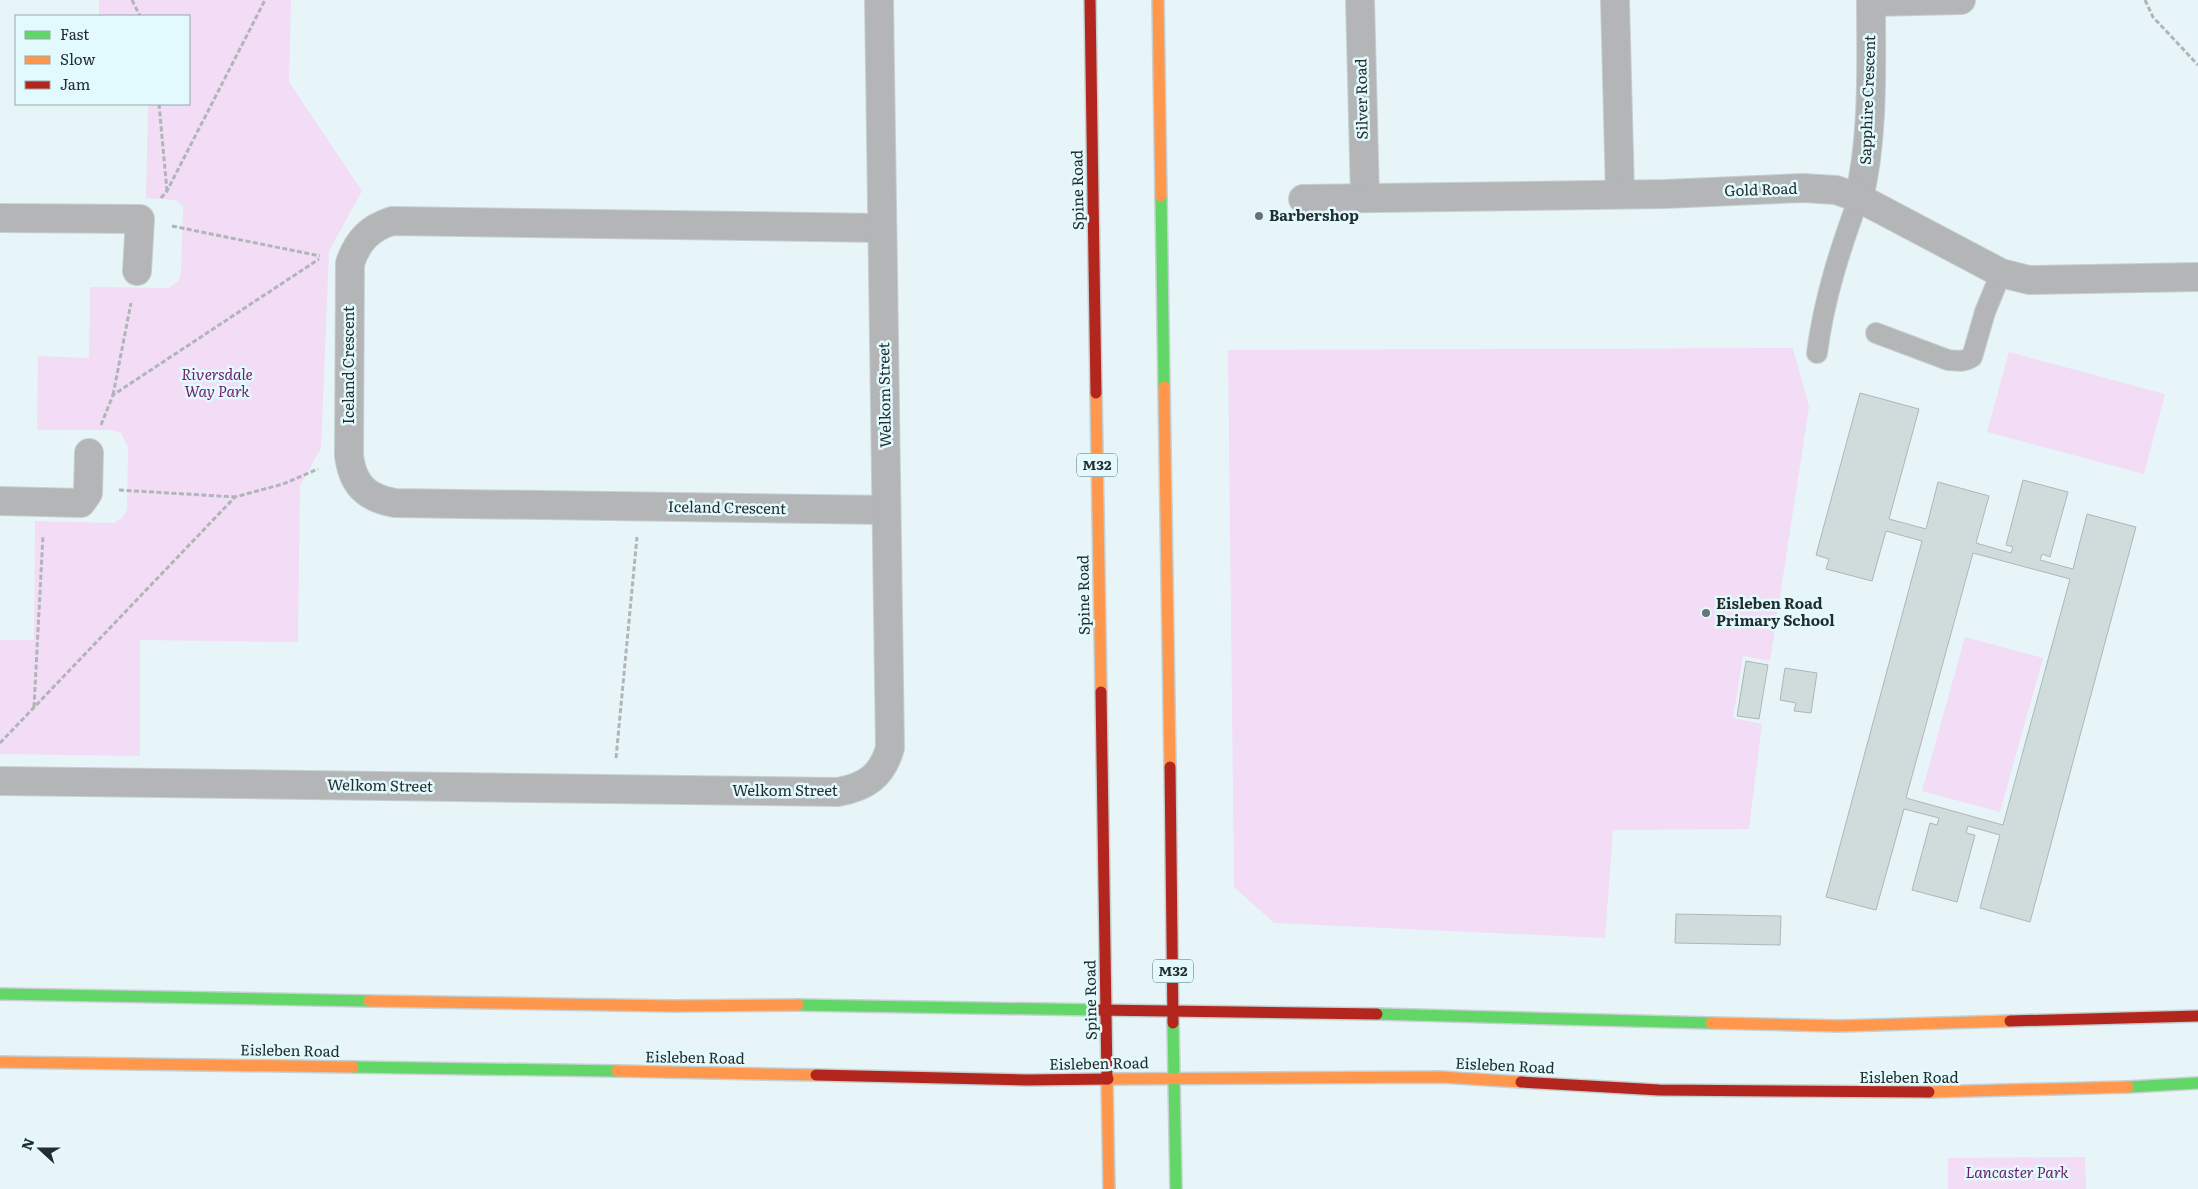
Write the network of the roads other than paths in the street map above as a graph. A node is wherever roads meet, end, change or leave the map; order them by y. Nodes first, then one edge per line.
1 (879, 0) edge
2 (1090, 0) edge
3 (1158, 0) edge
4 (1360, 0) edge
5 (1615, 0) edge
6 (1961, 0) edge
7 (1872, 1) edge
8 (1620, 194) junction
9 (1303, 198) dead end
10 (1365, 198) junction
11 (1859, 198) junction
12 (0, 218) edge
13 (882, 228) junction
14 (137, 271) road end
15 (2000, 273) junction
16 (2198, 276) edge
17 (1876, 333) dead end
18 (1817, 353) dead end
19 (89, 453) road end
20 (0, 501) edge
21 (886, 510) junction
22 (0, 781) edge
23 (0, 994) edge
24 (1106, 1010) junction
25 (1174, 1011) junction
26 (2198, 1016) edge
27 (0, 1062) edge
28 (1108, 1078) junction
29 (1175, 1078) junction
30 (2198, 1083) edge
31 (1109, 1189) edge
32 (1176, 1189) edge

1 - 13 street, Welkom Street
2 - 24 main road, Spine Road / M32
3 - 25 main road, M32
4 - 10 street, Silver Road
5 - 8 street
6 - 7 street
7 - 11 street, Sapphire Crescent
8 - 10 street, Gold Road
8 - 11 street, Gold Road
9 - 10 street, Gold Road
11 - 15 street, Gold Road
11 - 18 lane
12 - 14 street
13 - 21 street, Welkom Street
13 - 21 street, Iceland Crescent
15 - 16 street, Gold Road
15 - 17 lane
19 - 20 street
21 - 22 street, Welkom Street
23 - 24 main road
24 - 25 main road
24 - 28 main road, Spine Road / M32
25 - 26 main road
25 - 29 main road, M32
27 - 28 main road, Eisleben Road
28 - 29 main road, Eisleben Road
28 - 31 main road, Spine Road / M32
29 - 30 main road, Eisleben Road
29 - 32 main road, M32

